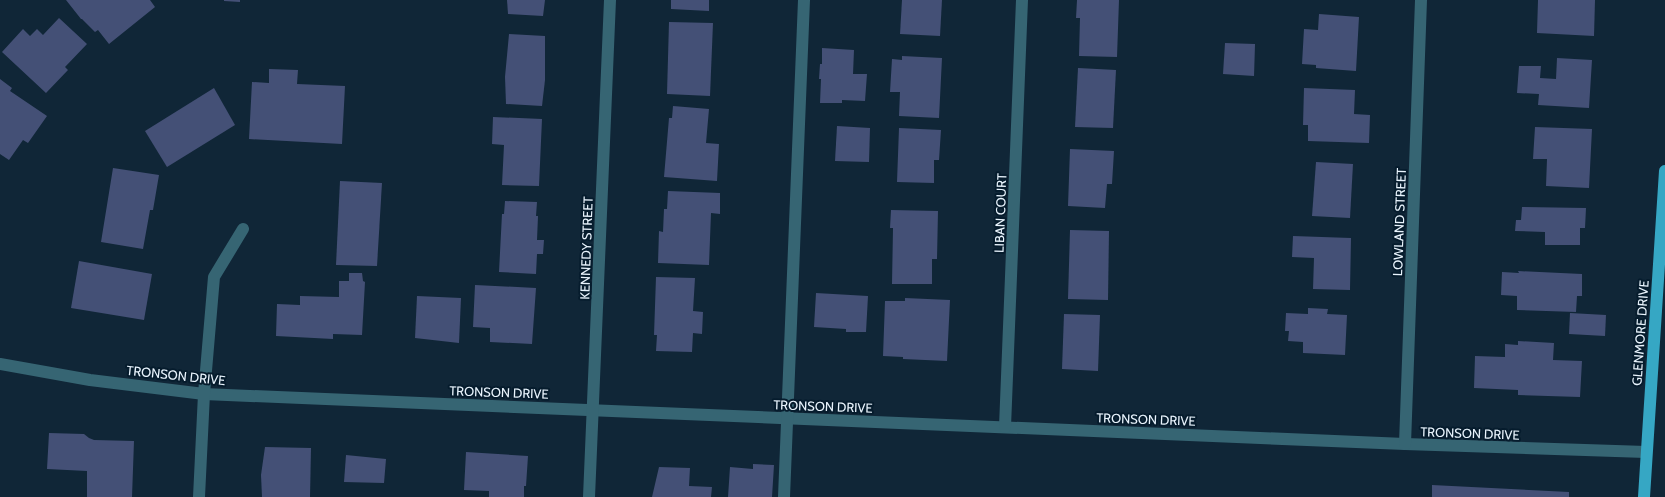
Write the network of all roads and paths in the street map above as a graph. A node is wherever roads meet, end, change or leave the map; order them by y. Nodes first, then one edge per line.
1 (610, 0) edge
2 (804, 0) edge
3 (1022, 0) edge
4 (1421, 0) edge
5 (1665, 171) edge
6 (243, 229) dead end
7 (0, 364) edge
8 (204, 394) junction
9 (594, 410) junction
10 (787, 418) junction
11 (1005, 427) junction
12 (1405, 444) junction
13 (1646, 452) junction
14 (199, 497) edge
15 (589, 497) edge
16 (784, 497) edge
17 (1644, 497) edge

1 - 9 street, KENNEDY STREET
2 - 10 street
3 - 11 street, LIBAN COURT
4 - 12 street, LOWLAND STREET
5 - 13 main road, GLENMORE DRIVE
6 - 8 street
7 - 8 street, TRONSON DRIVE
8 - 9 street, TRONSON DRIVE
8 - 14 street
9 - 10 street, TRONSON DRIVE
9 - 15 street, KENNEDY STREET
10 - 11 street, TRONSON DRIVE
10 - 16 street
11 - 12 street, TRONSON DRIVE
12 - 13 street, TRONSON DRIVE
13 - 17 main road, GLENMORE DRIVE

